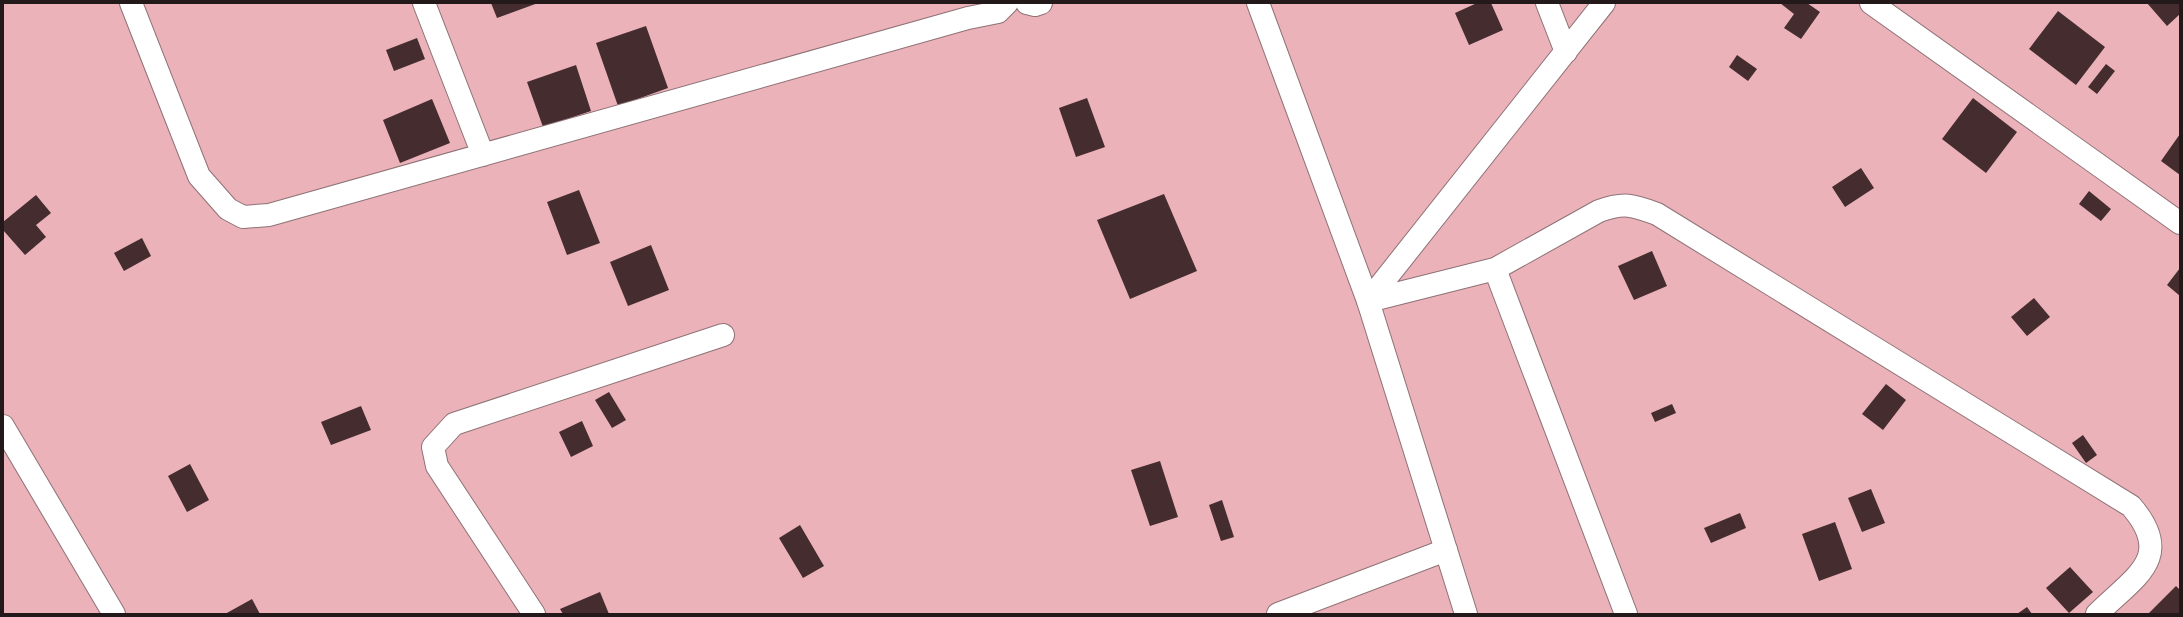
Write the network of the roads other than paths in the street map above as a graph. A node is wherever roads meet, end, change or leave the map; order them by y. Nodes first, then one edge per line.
1 (131, 3) edge
2 (424, 3) edge
3 (1007, 3) edge
4 (1027, 3) edge
5 (1042, 3) edge
6 (1258, 3) edge
7 (1547, 3) edge
8 (1604, 3) edge
9 (1871, 3) edge
10 (1566, 52) junction
11 (483, 155) junction
12 (2180, 223) edge
13 (1495, 269) junction
14 (1368, 301) junction
15 (723, 335) dead end
16 (3, 426) edge
17 (1446, 550) junction
18 (114, 614) edge
19 (534, 614) edge
20 (1278, 614) edge
21 (1466, 614) edge
22 (1626, 614) edge
23 (2097, 614) edge

1 - 11 street
2 - 11 street
3 - 11 street
4 - 5 street
6 - 14 street
7 - 10 street
8 - 10 street
9 - 12 street
10 - 14 street
13 - 14 street
13 - 22 street
13 - 23 street
14 - 17 street
15 - 19 street
16 - 18 street
17 - 20 street
17 - 21 street

